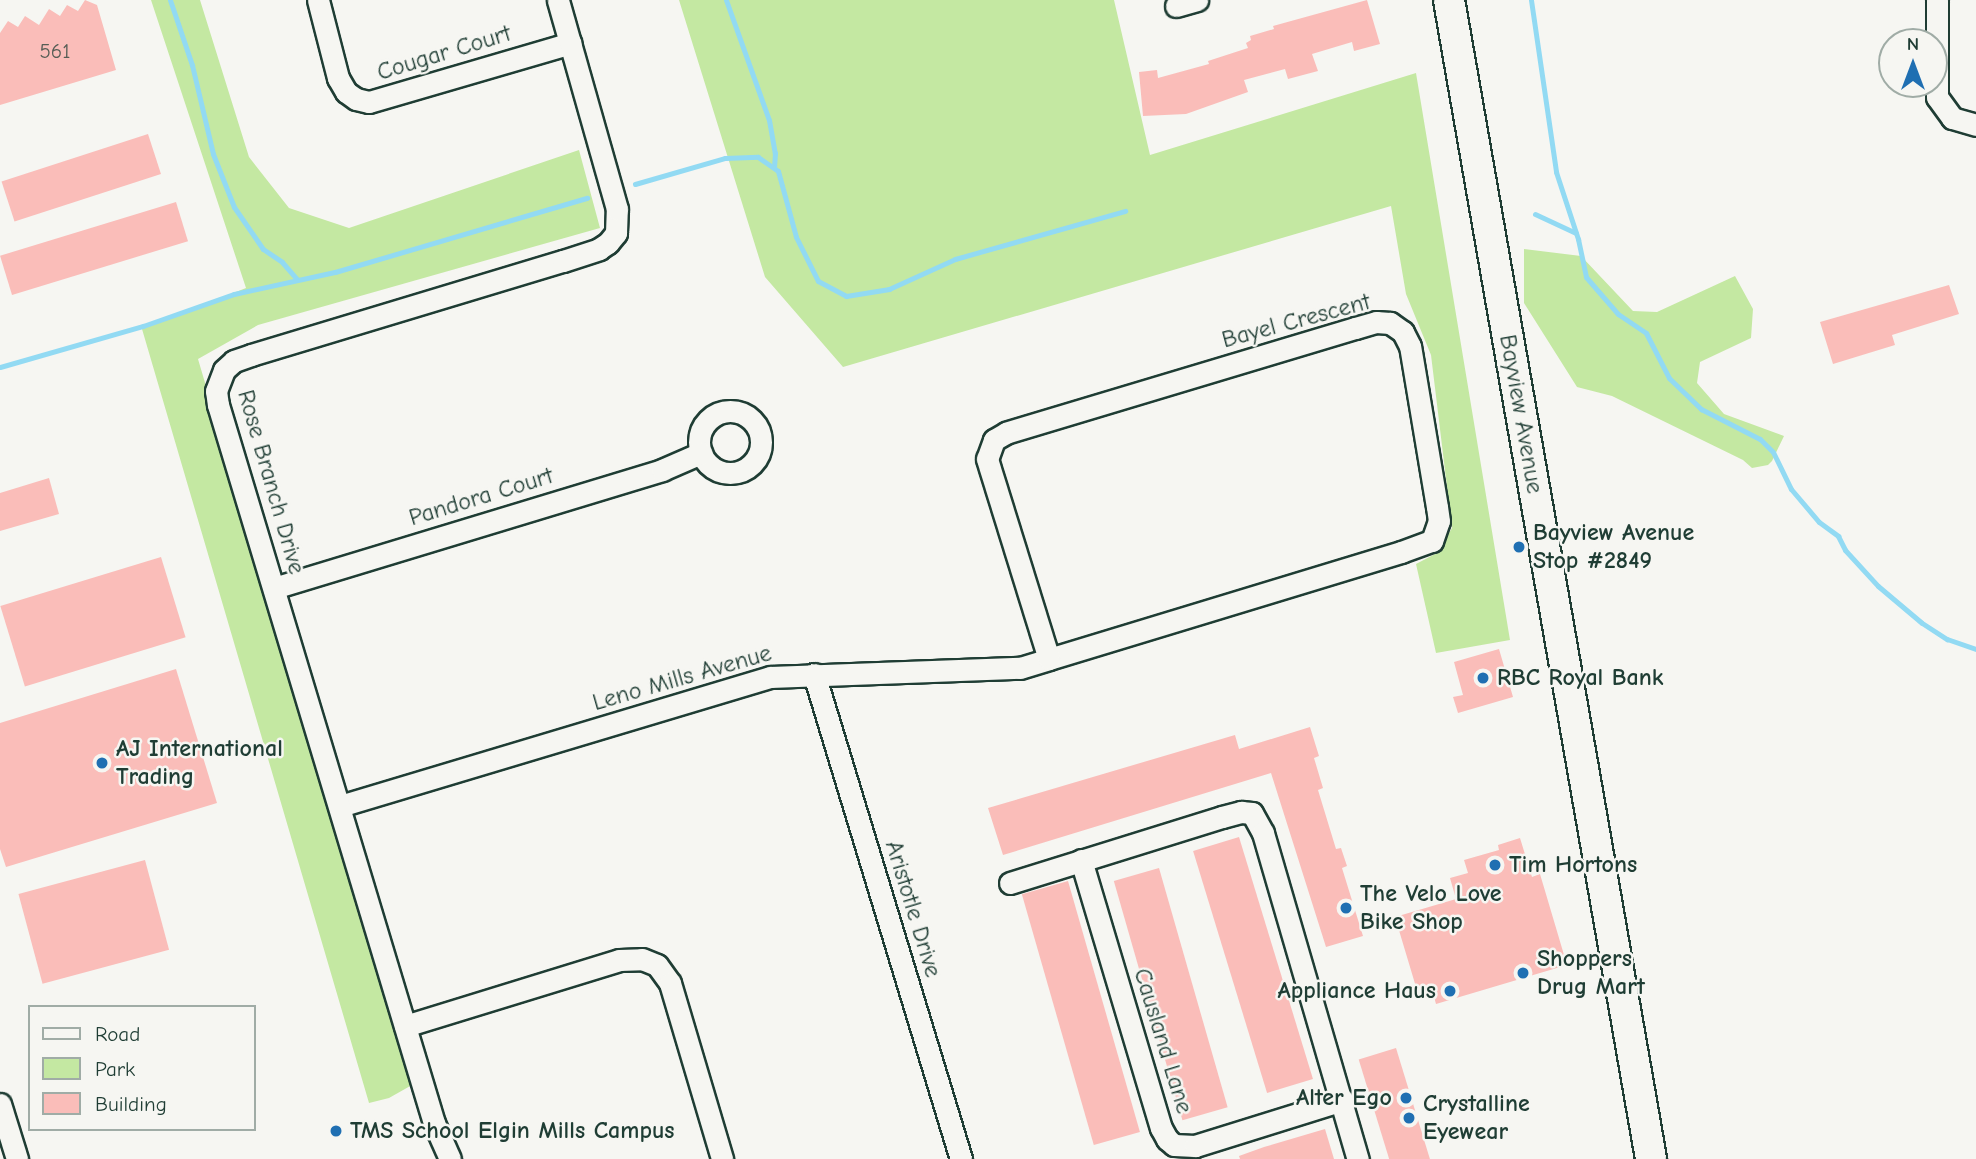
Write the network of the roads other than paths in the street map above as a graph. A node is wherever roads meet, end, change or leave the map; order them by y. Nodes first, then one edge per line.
1 (318, 0) edge
2 (558, 0) edge
3 (1197, 0) edge
4 (1449, 0) edge
5 (1937, 0) edge
6 (1176, 6) dead end
7 (571, 43) junction
8 (1976, 125) edge
9 (701, 453) dead end
10 (274, 588) junction
11 (1049, 659) junction
12 (814, 674) junction
13 (340, 806) junction
14 (1082, 860) junction
15 (1010, 883) dead end
16 (405, 1026) junction
17 (1343, 1100) junction
18 (0, 1104) edge
19 (17, 1159) edge
20 (450, 1159) edge
21 (722, 1159) edge
22 (961, 1159) edge
23 (1359, 1159) edge
24 (1651, 1159) edge

1 - 7 street, Cougar Court
2 - 7 street, Rose Branch Drive
3 - 6 street
4 - 24 main road, Bayview Avenue
5 - 8 street
7 - 10 street, Rose Branch Drive
9 - 10 street, Pandora Court
10 - 13 street, Rose Branch Drive
11 - 11 street, Bayel Crescent
11 - 12 street, Leno Mills Avenue
12 - 13 street, Leno Mills Avenue
12 - 22 street, Aristotle Drive
13 - 16 street, Rose Branch Drive
14 - 15 street
14 - 17 street, Causland Lane
14 - 17 street
16 - 20 street, Rose Branch Drive
16 - 21 street
17 - 23 street
18 - 19 street

